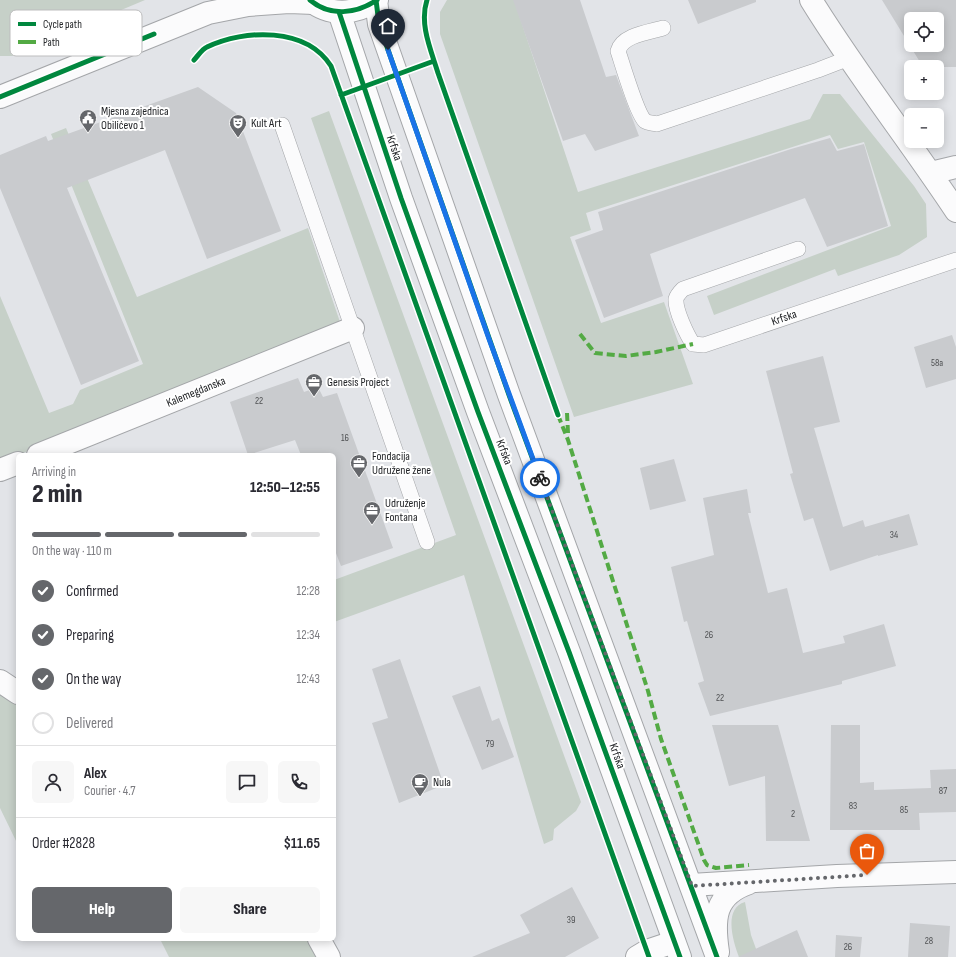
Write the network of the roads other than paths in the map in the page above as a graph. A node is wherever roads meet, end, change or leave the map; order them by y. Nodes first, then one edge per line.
1 (226, 0) edge
2 (376, 0) edge
3 (811, 0) edge
4 (312, 2) edge
5 (338, 12) junction
6 (208, 13) junction
7 (663, 28) dead end
8 (142, 40) edge
9 (103, 56) edge
10 (849, 58) junction
11 (0, 98) edge
12 (282, 125) dead end
13 (956, 168) edge
14 (931, 173) junction
15 (956, 211) edge
16 (798, 249) dead end
17 (956, 260) edge
18 (354, 328) junction
19 (43, 453) edge
20 (16, 464) edge
21 (0, 470) edge
22 (427, 542) dead end
23 (0, 680) edge
24 (16, 692) edge
25 (956, 872) edge
26 (755, 882) junction
27 (692, 886) junction
28 (320, 941) edge
29 (677, 950) edge
30 (329, 957) edge
31 (637, 957) edge
32 (718, 957) edge

1 - 6 main road
2 - 5 main road
2 - 27 main road, Krfska
3 - 10 main road
4 - 5 main road
4 - 6 main road
5 - 29 main road, Krfska
6 - 8 main road
7 - 10 lane
9 - 11 main road
10 - 14 main road
12 - 18 lane
13 - 14 main road
14 - 15 main road
16 - 17 lane, Krfska
18 - 19 main road, Kalemegdanska
18 - 22 lane
20 - 21 main road
23 - 24 main road
25 - 26 main road
26 - 27 main road
26 - 32 main road
27 - 32 main road, Krfska
28 - 30 main road
29 - 31 main road

